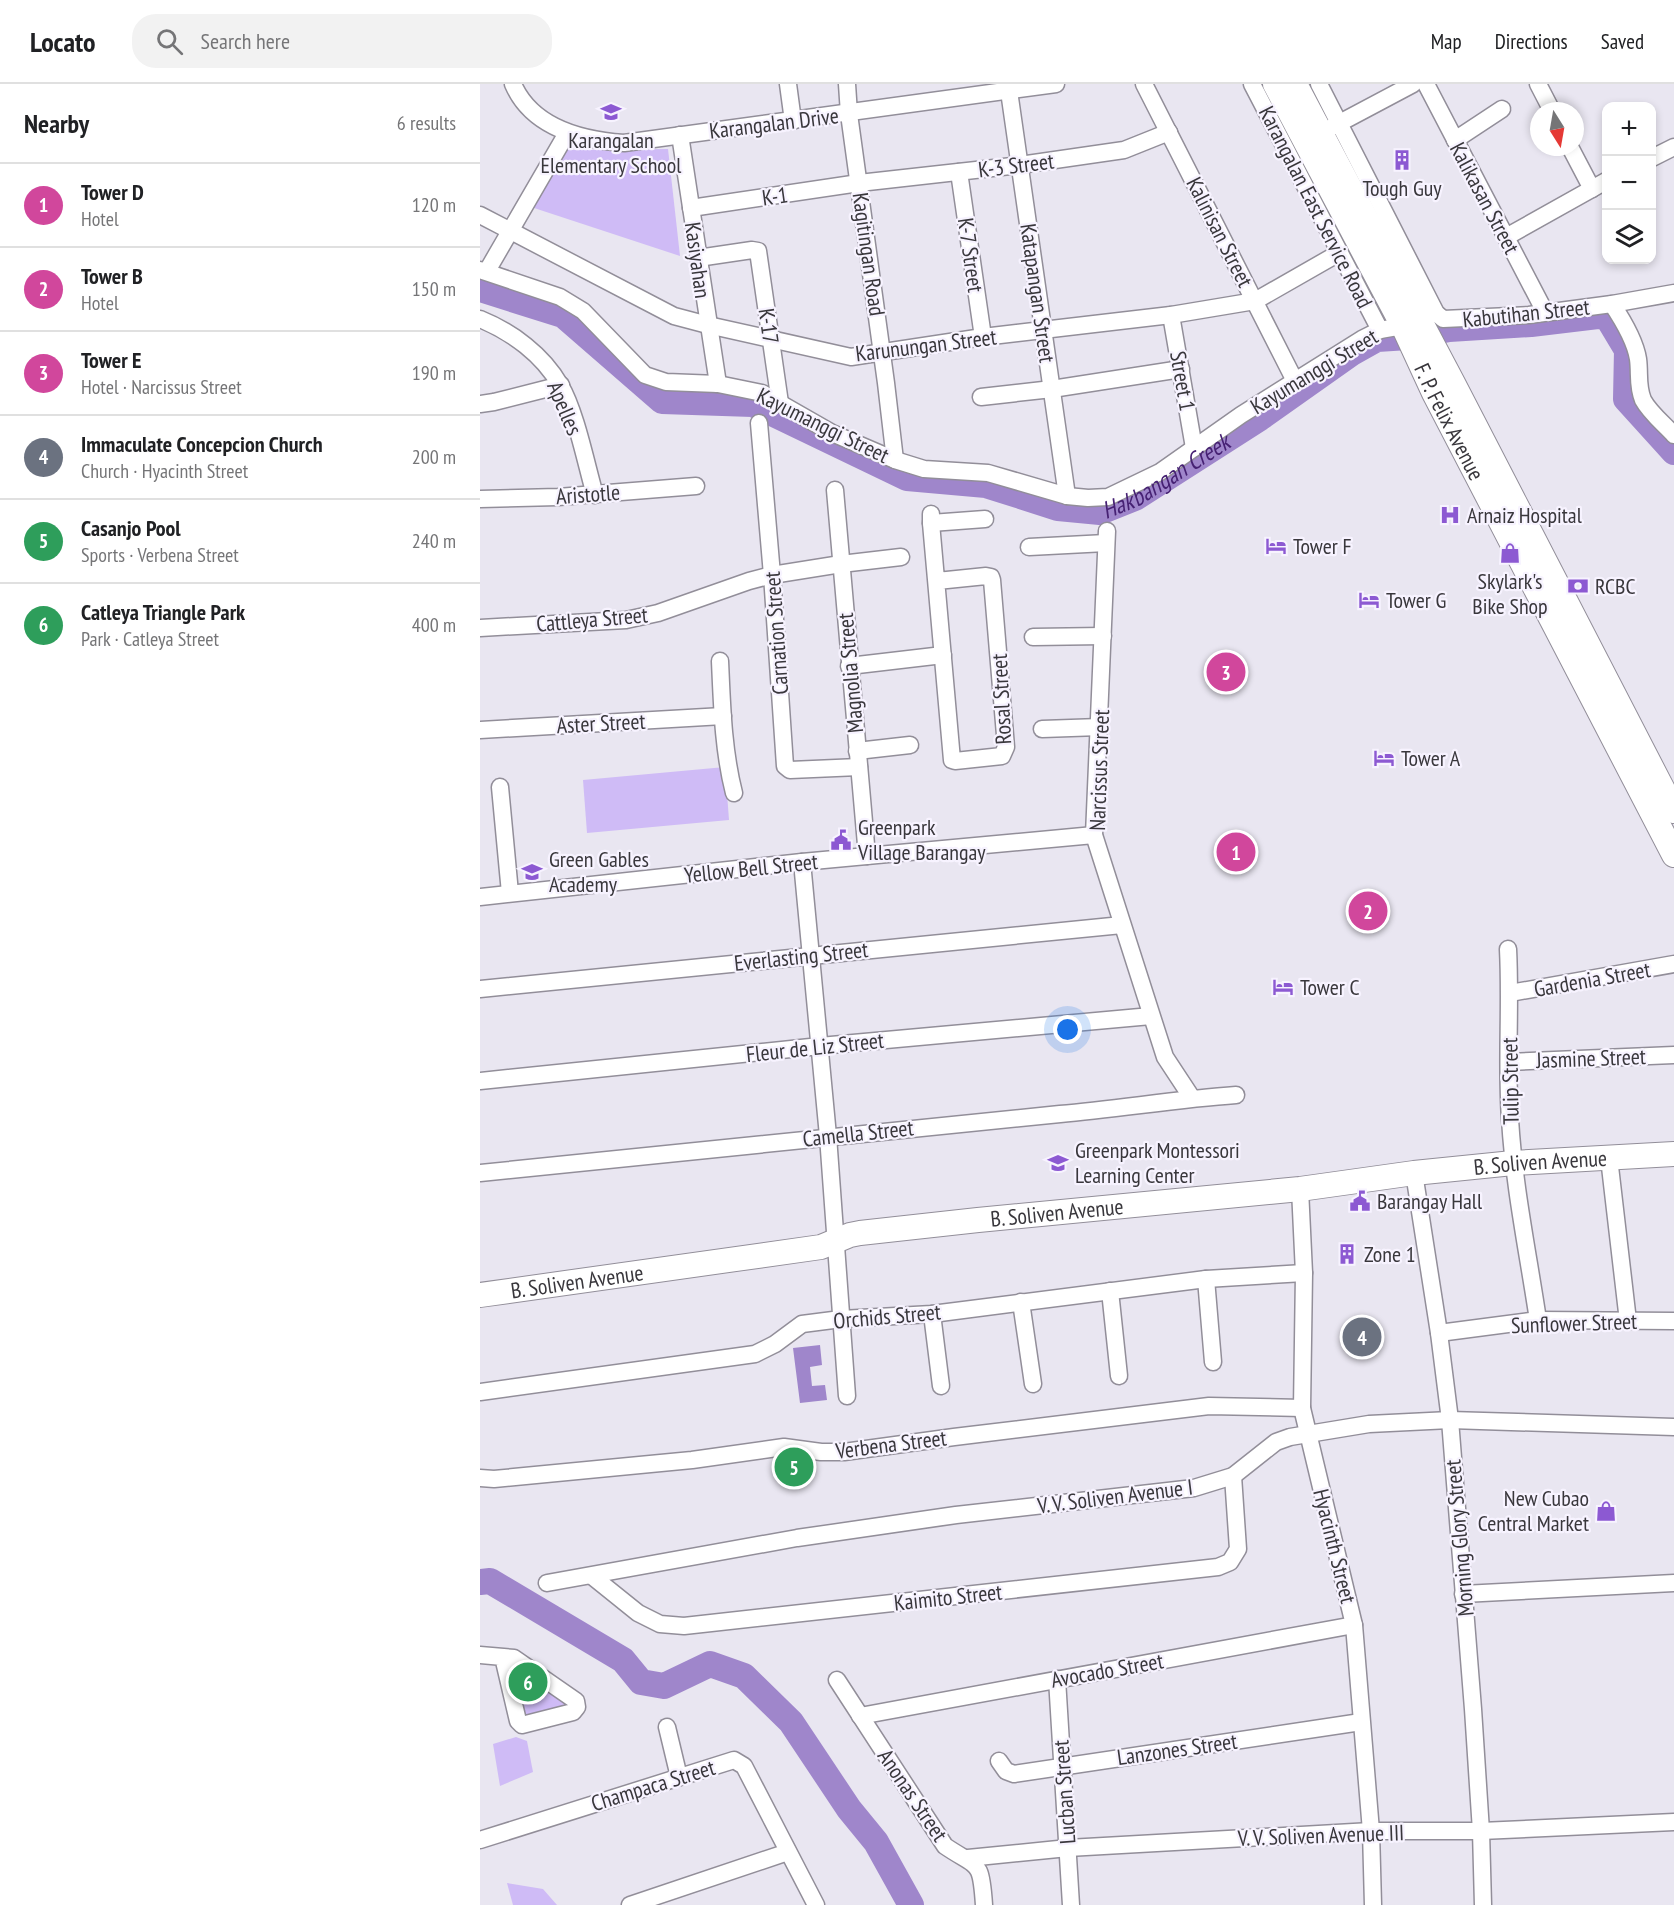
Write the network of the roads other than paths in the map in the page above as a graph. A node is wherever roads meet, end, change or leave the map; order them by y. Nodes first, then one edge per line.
1 (513, 84) edge
2 (788, 84) edge
3 (847, 84) edge
4 (1056, 84) edge
5 (1143, 84) edge
6 (1252, 84) edge
7 (1275, 84) edge
8 (1295, 84) edge
9 (1319, 84) edge
10 (1413, 84) edge
11 (1426, 84) edge
12 (1538, 84) edge
13 (1016, 88) edge
14 (1547, 102) edge
15 (1502, 109) dead end
16 (849, 114) junction
17 (793, 121) junction
18 (1169, 132) junction
19 (1322, 132) junction
20 (567, 133) junction
21 (680, 135) junction
22 (1455, 140) junction
23 (1674, 147) edge
24 (1577, 156) edge
25 (1656, 156) edge
26 (1020, 165) junction
27 (959, 172) junction
28 (859, 183) junction
29 (1599, 185) edge
30 (691, 208) junction
31 (480, 215) edge
32 (510, 231) junction
33 (1506, 237) junction
34 (1339, 253) junction
35 (698, 258) junction
36 (483, 271) edge
37 (1674, 293) edge
38 (1255, 301) junction
39 (1612, 304) junction
40 (1545, 312) junction
41 (1171, 315) junction
42 (480, 319) edge
43 (1411, 324) junction
44 (708, 325) junction
45 (1043, 330) junction
46 (983, 337) junction
47 (770, 338) junction
48 (882, 352) junction
49 (1181, 369) junction
50 (1295, 381) junction
51 (718, 384) junction
52 (561, 385) junction
53 (1052, 389) junction
54 (981, 397) dead end
55 (780, 403) junction
56 (480, 404) edge
57 (759, 423) dead end
58 (1674, 435) edge
59 (1194, 448) junction
60 (895, 460) junction
61 (1486, 471) junction
62 (696, 486) dead end
63 (835, 490) dead end
64 (595, 495) junction
65 (1066, 496) junction
66 (480, 499) edge
67 (985, 519) dead end
68 (1029, 548) dead end
69 (901, 557) dead end
70 (841, 564) junction
71 (772, 575) junction
72 (937, 581) junction
73 (480, 628) edge
74 (1103, 636) junction
75 (1033, 637) dead end
76 (943, 655) junction
77 (720, 661) dead end
78 (849, 666) junction
79 (723, 716) junction
80 (1100, 727) junction
81 (1042, 729) dead end
82 (480, 730) edge
83 (910, 745) dead end
84 (858, 759) junction
85 (500, 787) dead end
86 (734, 793) dead end
87 (1674, 811) edge
88 (1094, 836) junction
89 (1674, 855) edge
90 (867, 856) junction
91 (802, 862) junction
92 (510, 893) junction
93 (480, 897) edge
94 (1122, 925) junction
95 (1508, 949) dead end
96 (810, 955) junction
97 (1674, 964) edge
98 (480, 989) edge
99 (1510, 993) junction
100 (1151, 1016) junction
101 (820, 1046) junction
102 (1674, 1055) edge
103 (1509, 1062) junction
104 (480, 1081) edge
105 (1236, 1095) dead end
106 (1192, 1098) junction
107 (828, 1136) junction
108 (1674, 1154) edge
109 (1609, 1158) junction
110 (1513, 1162) junction
111 (480, 1173) edge
112 (1414, 1173) junction
113 (1300, 1189) junction
114 (836, 1242) junction
115 (1304, 1273) junction
116 (1206, 1279) junction
117 (1110, 1291) junction
118 (480, 1295) edge
119 (1021, 1302) junction
120 (932, 1314) junction
121 (841, 1319) junction
122 (1538, 1320) junction
123 (1628, 1321) junction
124 (1674, 1321) edge
125 (1439, 1334) junction
126 (1214, 1362) dead end
127 (1119, 1376) dead end
128 (1033, 1384) dead end
129 (941, 1386) dead end
130 (480, 1392) edge
131 (847, 1396) dead end
132 (1302, 1408) junction
133 (1450, 1420) junction
134 (1674, 1427) edge
135 (1309, 1432) junction
136 (1233, 1476) junction
137 (480, 1478) edge
138 (592, 1576) junction
139 (547, 1583) dead end
140 (1674, 1583) edge
141 (1463, 1594) junction
142 (1354, 1625) junction
143 (480, 1655) edge
144 (503, 1657) junction
145 (1057, 1679) junction
146 (837, 1680) dead end
147 (860, 1716) junction
148 (1361, 1722) junction
149 (667, 1727) dead end
150 (999, 1761) dead end
151 (1062, 1766) junction
152 (679, 1777) junction
153 (1674, 1822) edge
154 (1371, 1831) junction
155 (1481, 1831) junction
156 (480, 1840) edge
157 (1068, 1848) junction
158 (788, 1852) junction
159 (968, 1858) junction
160 (630, 1905) edge
161 (816, 1905) edge
162 (984, 1905) edge
163 (1071, 1905) edge
164 (1373, 1905) edge
165 (1483, 1905) edge

1 - 20 street, Karangalan Drive
2 - 17 street
3 - 16 street, Kagitingan Road
4 - 13 street, Karangalan Drive
5 - 18 street, Kalinisan Street
6 - 34 street, Karangalan East Service Road
7 - 19 main road, F. P. Felix Avenue
8 - 19 main road, F. P. Felix Avenue
9 - 19 street
10 - 19 street
11 - 22 street, Kalikasan Street
12 - 14 street
13 - 16 street, Karangalan Drive
13 - 26 street, Katapangan Street
15 - 22 street
16 - 17 street, Karangalan Drive
16 - 28 street, Kagitingan Road
17 - 21 street, Karangalan Drive
18 - 26 street, K-3 Street
18 - 38 street, Kalinisan Street
19 - 43 main road, F. P. Felix Avenue
20 - 21 street, Karangalan Drive
20 - 32 street
21 - 30 street, Kasiyahan
22 - 33 street, Kalikasan Street
23 - 25 street
24 - 29 street
26 - 27 street, K-3 Street
26 - 45 street, Katapangan Street
27 - 28 street, K-3 Street
27 - 46 street, K-7 Street
28 - 30 street, K-1
28 - 48 street, Kagitingan Road
29 - 33 street
30 - 35 street, Kasiyahan
31 - 32 street, Karunungan Street
32 - 36 street
32 - 44 street, Karunungan Street
33 - 40 street, Kalikasan Street
34 - 38 street
34 - 43 street, Karangalan East Service Road
35 - 44 street, Kasiyahan
35 - 47 street, K-17
36 - 51 street, Kayumanggi Street
37 - 39 street
38 - 41 street, Karunungan Street
38 - 50 street, Kalinisan Street
39 - 40 street, Kabutihan Street
39 - 58 street, Kabutihan Street
40 - 43 street, Kabutihan Street
41 - 45 street, Karunungan Street
41 - 49 street, Street 1
42 - 52 street, Apelles
43 - 50 street, Kayumanggi Street
43 - 61 main road, F. P. Felix Avenue
44 - 47 street, Karunungan Street
44 - 51 street, Kasiyahan
45 - 46 street, Karunungan Street
45 - 53 street, Katapangan Street
46 - 48 street, Karunungan Street
47 - 48 street, Karunungan Street
47 - 55 street, K-17
48 - 60 street, Kagitingan Road
49 - 53 street
49 - 59 street, Street 1
50 - 59 street, Kayumanggi Street
51 - 55 street, Kayumanggi Street
52 - 56 street
52 - 64 street, Apelles
53 - 54 street
53 - 65 street, Katapangan Street
55 - 60 street, Kayumanggi Street
57 - 71 street, Carnation Street
59 - 65 street, Kayumanggi Street
60 - 65 street, Kayumanggi Street
61 - 87 main road, F. P. Felix Avenue
61 - 89 main road, F. P. Felix Avenue
62 - 64 street, Aristotle
63 - 70 street, Magnolia Street
64 - 66 street, Aristotle
67 - 72 street, Rosal Street
68 - 74 street, Narcissus Street
69 - 70 street, Cattleya Street
70 - 71 street, Cattleya Street
70 - 78 street, Magnolia Street
71 - 73 street, Cattleya Street
71 - 84 street, Carnation Street
72 - 76 street, Rosal Street
72 - 76 street, Rosal Street
74 - 75 street, Rosal Street
74 - 80 street, Narcissus Street
76 - 78 street
77 - 79 street
78 - 84 street, Magnolia Street
79 - 82 street, Aster Street
79 - 86 street
80 - 81 street
80 - 88 street, Narcissus Street
83 - 84 street
84 - 90 street, Magnolia Street
85 - 92 street
88 - 90 street, Yellow Bell Street
88 - 94 street, Narcissus Street
90 - 91 street, Yellow Bell Street
91 - 92 street, Yellow Bell Street
91 - 96 street
92 - 93 street, Yellow Bell Street
94 - 96 street, Everlasting Street
94 - 100 street, Narcissus Street
95 - 99 street, Tulip Street
96 - 98 street, Everlasting Street
96 - 101 street
97 - 99 street, Gardenia Street
99 - 103 street, Tulip Street
100 - 101 street, Fleur de Liz Street
100 - 106 street, Narcissus Street
101 - 104 street, Fleur de Liz Street
101 - 107 street
102 - 103 street, Jasmine Street
103 - 110 street, Tulip Street
105 - 106 street, Camella Street
106 - 107 street, Camella Street
107 - 111 street, Camella Street
107 - 114 street
108 - 109 main road, B. Soliven Avenue
109 - 110 main road, B. Soliven Avenue
109 - 123 street
110 - 112 main road, B. Soliven Avenue
110 - 122 street, Tulip Street
112 - 113 main road, B. Soliven Avenue
112 - 125 street, Morning Glory Street
113 - 114 main road, B. Soliven Avenue
113 - 115 street, Hyacinth Street
114 - 118 main road, B. Soliven Avenue
114 - 121 street
115 - 116 street, Orchids Street
115 - 132 street, Hyacinth Street
116 - 117 street, Orchids Street
116 - 126 street
117 - 119 street, Orchids Street
117 - 127 street
119 - 120 street, Orchids Street
119 - 128 street
120 - 121 street, Orchids Street
120 - 129 street
121 - 130 street, Orchids Street
121 - 131 street
122 - 123 street, Sunflower Street
122 - 125 street, Sunflower Street
123 - 124 street, Sunflower Street
125 - 133 street, Morning Glory Street
132 - 135 street, Hyacinth Street
132 - 137 street, Verbena Street
133 - 134 street, V. V. Soliven Avenue I
133 - 135 street, V. V. Soliven Avenue I
133 - 141 street, Morning Glory Street
135 - 136 street, V. V. Soliven Avenue I
135 - 142 street, Hyacinth Street
136 - 138 street, V. V. Soliven Avenue I
136 - 138 street, Kaimito Street
138 - 139 street, V. V. Soliven Avenue I
140 - 141 street
141 - 155 street, Morning Glory Street
142 - 145 street, Avocado Street
142 - 148 street, Hyacinth Street
143 - 144 street
144 - 144 street
145 - 147 street, Avocado Street
145 - 151 street, Lucban Street
146 - 147 street, Anonas Street
147 - 159 street, Anonas Street
148 - 151 street, Lanzones Street
148 - 154 street, Hyacinth Street
149 - 152 street
150 - 151 street, Lanzones Street
151 - 157 street, Lucban Street
152 - 156 street, Champaca Street
152 - 158 street, Champaca Street
153 - 155 street, V. V. Soliven Avenue III
154 - 155 street, V. V. Soliven Avenue III
154 - 157 street, V. V. Soliven Avenue III
154 - 164 street, Hyacinth Street
155 - 165 street, Morning Glory Street
157 - 159 street, V. V. Soliven Avenue III
157 - 163 street, Lucban Street
158 - 160 street
158 - 161 street, Champaca Street
159 - 162 street, Anonas Street

